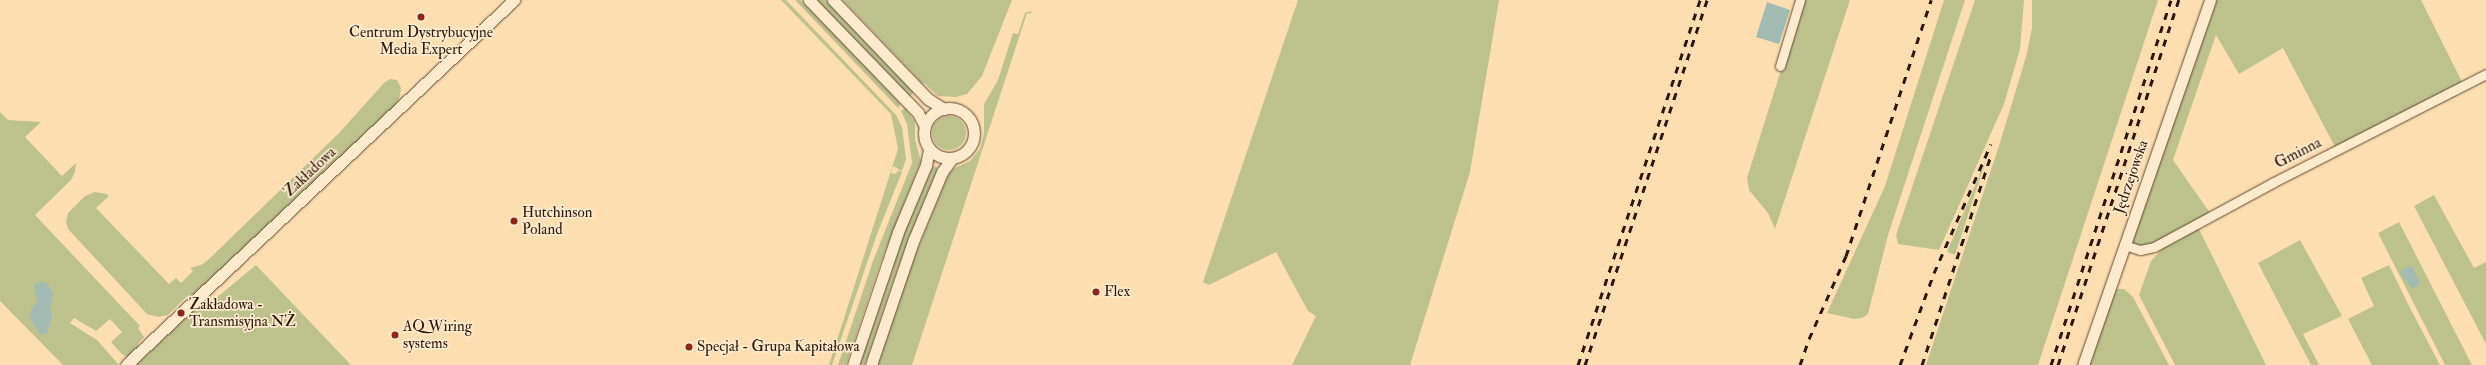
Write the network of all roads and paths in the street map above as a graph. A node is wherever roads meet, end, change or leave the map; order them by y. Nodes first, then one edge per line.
1 (514, 0) edge
2 (810, 0) edge
3 (833, 0) edge
4 (1800, 0) edge
5 (2210, 0) edge
6 (1780, 66) dead end
7 (2486, 74) edge
8 (944, 108) junction
9 (925, 126) junction
10 (929, 149) junction
11 (952, 158) junction
12 (2124, 245) junction
13 (126, 365) edge
14 (853, 365) edge
15 (871, 365) edge
16 (2083, 365) edge

1 - 13 street, Zakładowa
2 - 9 street
3 - 8 street
4 - 6 street
5 - 12 street, Jędrzejowska
7 - 12 street, Gminna
8 - 9 street
8 - 11 street
9 - 10 street
10 - 11 street
10 - 14 street
11 - 15 street
12 - 16 street, Jędrzejowska

